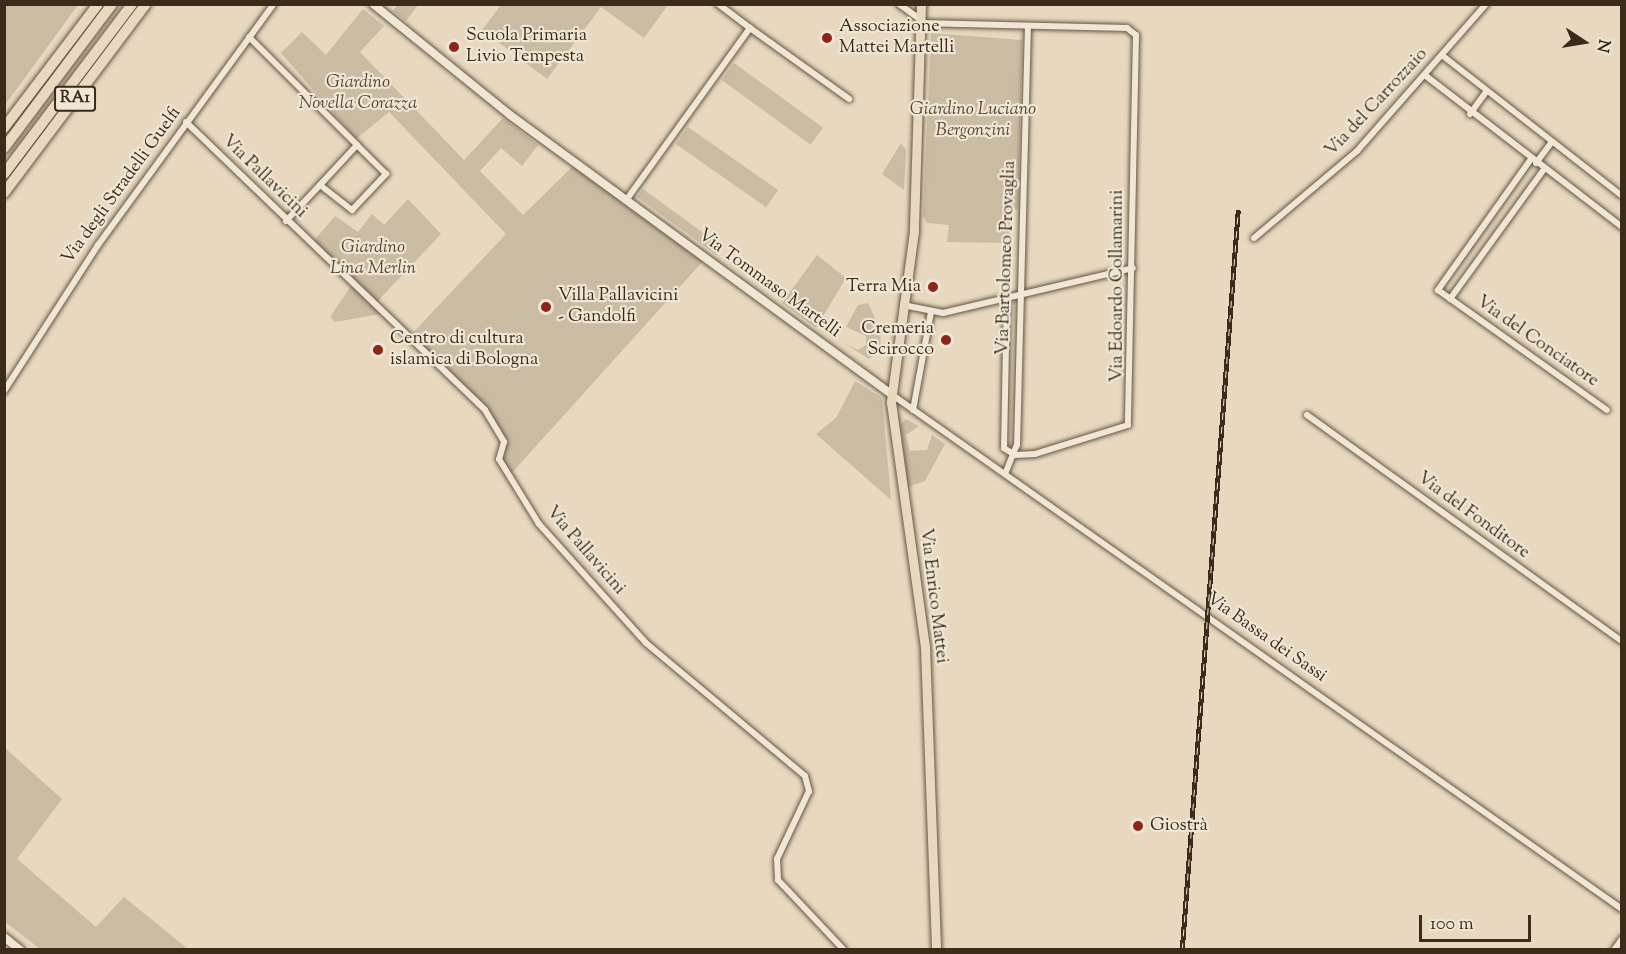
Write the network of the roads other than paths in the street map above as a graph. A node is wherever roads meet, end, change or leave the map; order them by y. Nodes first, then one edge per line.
1 (98, 4) edge
2 (112, 4) edge
3 (132, 4) edge
4 (146, 4) edge
5 (274, 4) edge
6 (373, 4) edge
7 (718, 4) edge
8 (899, 4) edge
9 (921, 4) edge
10 (1486, 4) edge
11 (920, 21) junction
12 (1029, 26) junction
13 (750, 28) junction
14 (249, 37) junction
15 (1443, 56) junction
16 (1426, 76) junction
17 (1485, 93) junction
18 (849, 99) dead end
19 (1470, 114) junction
20 (186, 122) junction
21 (4, 128) edge
22 (1551, 143) junction
23 (357, 145) junction
24 (4, 148) edge
25 (1534, 161) junction
26 (1544, 169) junction
27 (4, 174) edge
28 (320, 185) junction
29 (4, 193) edge
30 (1622, 196) edge
31 (627, 200) junction
32 (1488, 220) junction
33 (286, 221) junction
34 (1622, 227) edge
35 (1500, 229) junction
36 (1254, 238) dead end
37 (1133, 268) junction
38 (1021, 294) junction
39 (1007, 297) junction
40 (1450, 299) junction
41 (903, 305) junction
42 (931, 312) junction
43 (4, 391) edge
44 (891, 394) junction
45 (913, 410) junction
46 (1607, 410) dead end
47 (1307, 415) dead end
48 (1015, 455) junction
49 (1005, 474) junction
50 (1622, 641) edge
51 (1622, 909) edge
52 (4, 937) edge
53 (1622, 939) edge
54 (20, 950) edge
55 (844, 950) edge
56 (936, 950) edge
57 (1614, 950) edge

1 - 21 highway, RA1
2 - 24 highway
3 - 27 highway
4 - 29 highway, RA1
5 - 14 street, Via degli Stradelli Guelfi
6 - 31 main road, Via Tommaso Martelli
7 - 13 street
8 - 11 street
9 - 11 main road, Via Enrico Mattei
10 - 15 street, Via del Carrozzaio
11 - 12 street
11 - 41 main road, Via Enrico Mattei
12 - 37 street, Via Edoardo Collamarini
12 - 38 street, Via Bartolomeo Provaglia
13 - 18 street
13 - 31 street
14 - 20 street, Via degli Stradelli Guelfi
14 - 23 street
15 - 16 street, Via del Carrozzaio
15 - 17 street
16 - 19 street
16 - 36 street, Via del Carrozzaio
17 - 19 street
17 - 22 street
19 - 25 street
20 - 33 street, Via Pallavicini
20 - 43 street, Via degli Stradelli Guelfi
22 - 25 street
22 - 30 street
23 - 28 street
23 - 28 street
25 - 26 street
25 - 32 street
26 - 34 street
26 - 35 street
28 - 33 street
31 - 44 main road, Via Tommaso Martelli
32 - 35 street
32 - 40 street
33 - 55 street, Via Pallavicini
35 - 40 street
37 - 38 street
37 - 48 street, Via Edoardo Collamarini
38 - 39 street
38 - 48 street, Via Bartolomeo Provaglia
39 - 42 street
39 - 48 street, Via Bartolomeo Provaglia
40 - 46 street, Via del Conciatore
41 - 42 street
41 - 44 main road, Via Enrico Mattei
42 - 45 street
44 - 45 street, Via Bassa dei Sassi
44 - 56 main road, Via Enrico Mattei
45 - 49 street, Via Bassa dei Sassi
47 - 50 street, Via del Fonditore
48 - 49 street, Via Bartolomeo Provaglia
49 - 51 street, Via Bassa dei Sassi
52 - 54 main road
53 - 57 street

